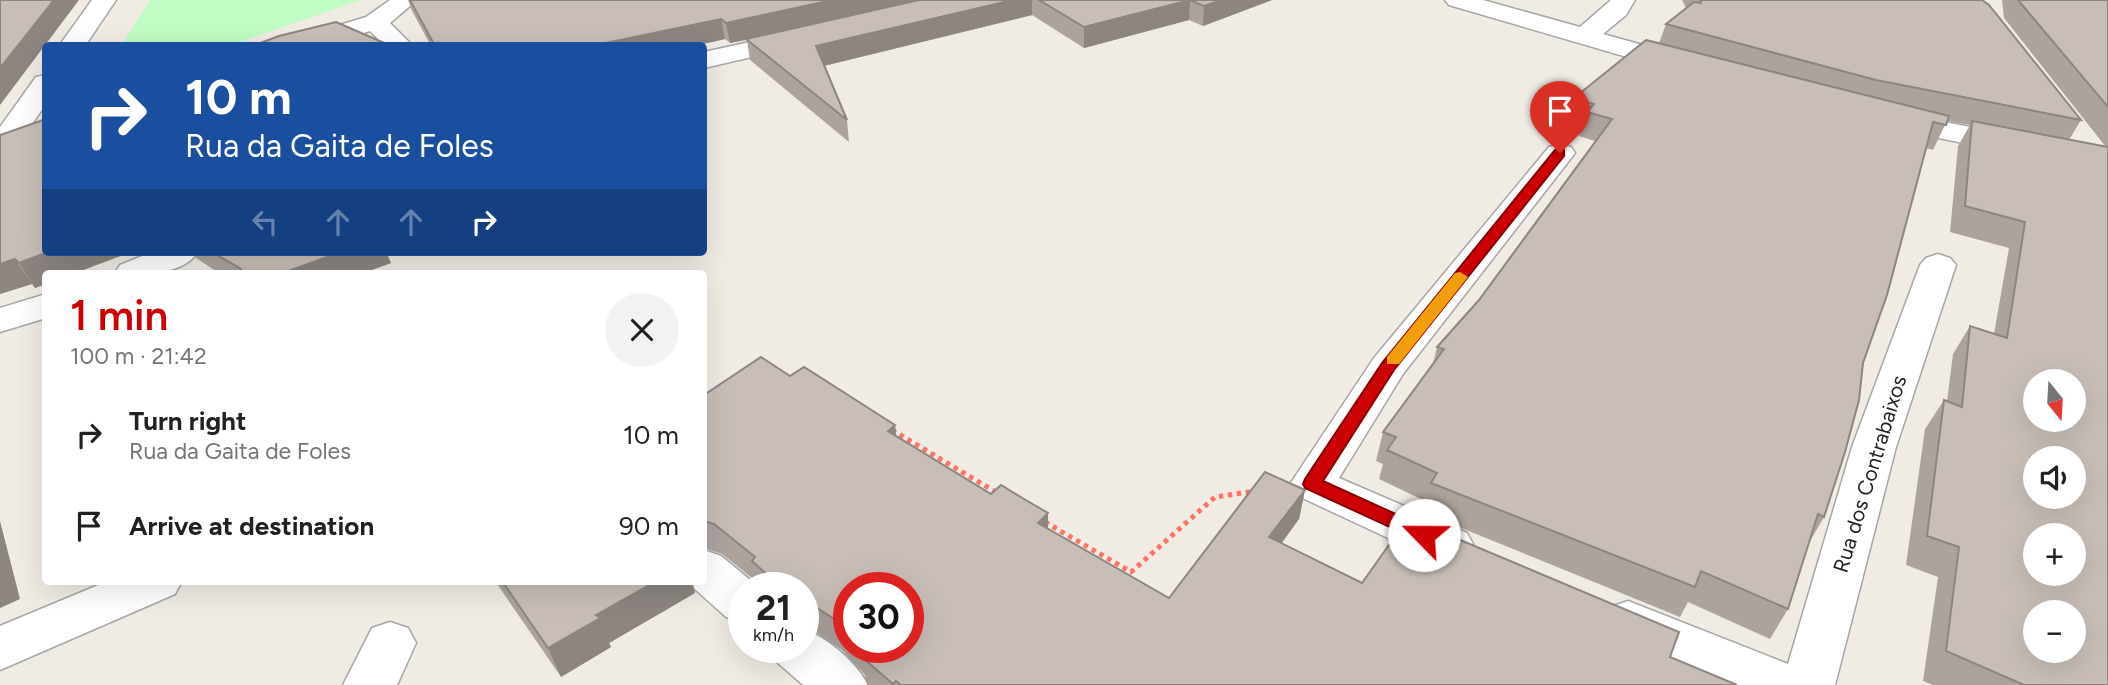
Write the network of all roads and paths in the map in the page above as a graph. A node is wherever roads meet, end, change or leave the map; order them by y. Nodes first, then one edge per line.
1 (104, 0) edge
2 (405, 0) edge
3 (1457, 0) edge
4 (1623, 0) edge
5 (1516, 8) edge
6 (375, 22) junction
7 (819, 35) edge
8 (1584, 37) junction
9 (75, 42) edge
10 (309, 42) edge
11 (396, 42) edge
12 (707, 59) edge
13 (1714, 74) edge
14 (42, 89) edge
15 (1859, 112) edge
16 (42, 131) edge
17 (2073, 132) edge
18 (1, 145) edge
19 (1560, 153) dead end
20 (2103, 163) edge
21 (172, 256) edge
22 (1938, 265) dead end
23 (140, 270) edge
24 (42, 306) edge
25 (0, 321) edge
26 (886, 427) edge
27 (1312, 484) junction
28 (1002, 496) edge
29 (1037, 517) edge
30 (1488, 562) edge
31 (707, 572) edge
32 (149, 585) edge
33 (728, 589) edge
34 (1589, 605) edge
35 (0, 649) edge
36 (814, 663) edge
37 (841, 685) edge
38 (1780, 685) edge
39 (1808, 685) edge

1 - 9 street
2 - 6 street
3 - 5 street
4 - 8 street
5 - 8 street
6 - 10 street
6 - 11 street
7 - 12 street
8 - 13 street
14 - 18 street
15 - 20 street
16 - 18 street
17 - 20 street
19 - 27 street
21 - 23 street
22 - 39 street, Rua dos Contrabaixos
24 - 25 street
26 - 28 path
27 - 29 path
27 - 30 street
31 - 33 street
32 - 35 street
34 - 38 street
36 - 37 street

